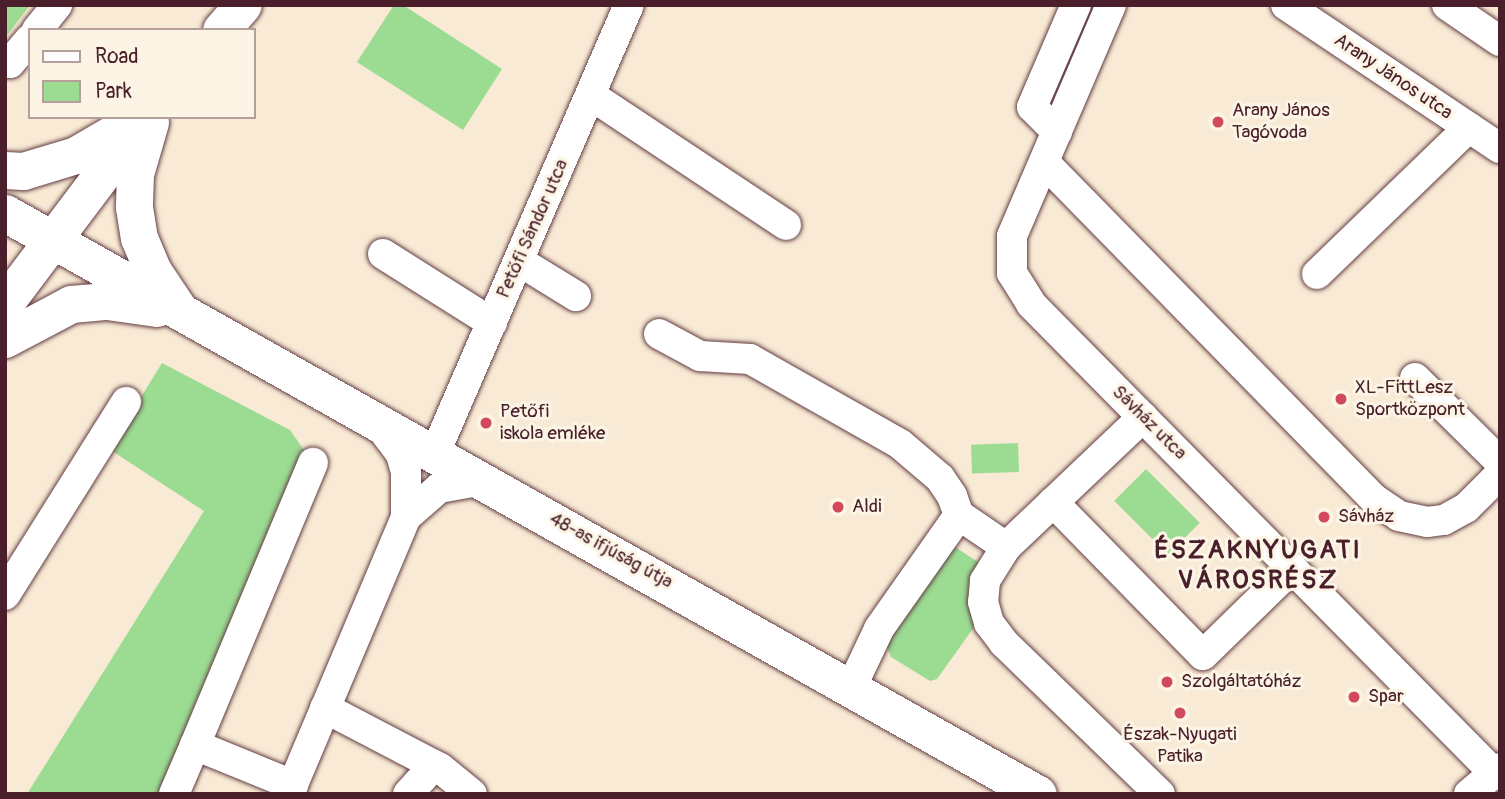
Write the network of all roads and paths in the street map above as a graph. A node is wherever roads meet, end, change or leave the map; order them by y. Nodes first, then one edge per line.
1 (57, 5) edge
2 (243, 5) edge
3 (629, 5) edge
4 (1076, 5) edge
5 (1111, 5) edge
6 (1286, 5) edge
7 (1447, 5) edge
8 (39, 28) edge
9 (223, 28) edge
10 (28, 41) edge
11 (1500, 41) edge
12 (5, 59) edge
13 (592, 96) junction
14 (135, 119) edge
15 (143, 119) edge
16 (150, 119) edge
17 (1469, 127) junction
18 (1057, 132) junction
19 (1500, 148) edge
20 (1044, 162) junction
21 (5, 170) edge
22 (5, 213) edge
23 (786, 225) dead end
24 (50, 239) junction
25 (383, 254) dead end
26 (519, 261) junction
27 (1317, 274) dead end
28 (576, 296) dead end
29 (5, 303) edge
30 (182, 314) junction
31 (492, 323) junction
32 (659, 334) dead end
33 (5, 339) edge
34 (1415, 378) dead end
35 (126, 402) dead end
36 (1143, 417) junction
37 (377, 422) junction
38 (435, 453) junction
39 (1500, 462) edge
40 (313, 463) dead end
41 (1500, 474) edge
42 (496, 486) junction
43 (1053, 502) junction
44 (959, 515) junction
45 (406, 517) junction
46 (1006, 547) junction
47 (1292, 568) junction
48 (5, 595) edge
49 (852, 686) junction
50 (325, 708) junction
51 (195, 745) junction
52 (434, 765) junction
53 (1497, 770) edge
54 (291, 789) edge
55 (174, 794) edge
56 (408, 794) edge
57 (472, 794) edge
58 (1038, 794) edge
59 (1160, 794) edge
60 (1469, 794) edge

1 - 8 street
2 - 9 main road
3 - 13 street, Petőfi Sándor utca
4 - 18 street
5 - 18 street, Sávház utca
6 - 17 street, Arany János utca
7 - 11 street
10 - 12 street
13 - 23 street
13 - 26 street, Petőfi Sándor utca
14 - 21 main road
15 - 24 main road
16 - 30 main road
17 - 19 street, Arany János utca
17 - 27 street
18 - 20 street, Sávház utca
20 - 36 street, Sávház utca
20 - 41 street
22 - 24 main road, 48-as ifjúság útja
24 - 29 main road
24 - 30 main road, 48-as ifjúság útja
25 - 31 street
26 - 28 street
26 - 31 street, Petőfi Sándor utca
30 - 33 main road
30 - 37 main road, 48-as ifjúság útja
31 - 38 street, Petőfi Sándor utca
32 - 44 street
34 - 39 street
35 - 48 street
36 - 43 street
36 - 47 street, Sávház utca
37 - 38 main road, 48-as ifjúság útja
37 - 45 street
38 - 42 main road, 48-as ifjúság útja
40 - 51 street
42 - 45 street
42 - 49 main road, 48-as ifjúság útja
43 - 46 street
43 - 47 street
44 - 46 street
44 - 49 street
45 - 50 street
46 - 59 street
47 - 53 street, Sávház utca
49 - 58 main road, 48-as ifjúság útja
50 - 52 street
50 - 54 street
51 - 54 street
51 - 55 street
52 - 56 street
52 - 57 street
53 - 60 street

